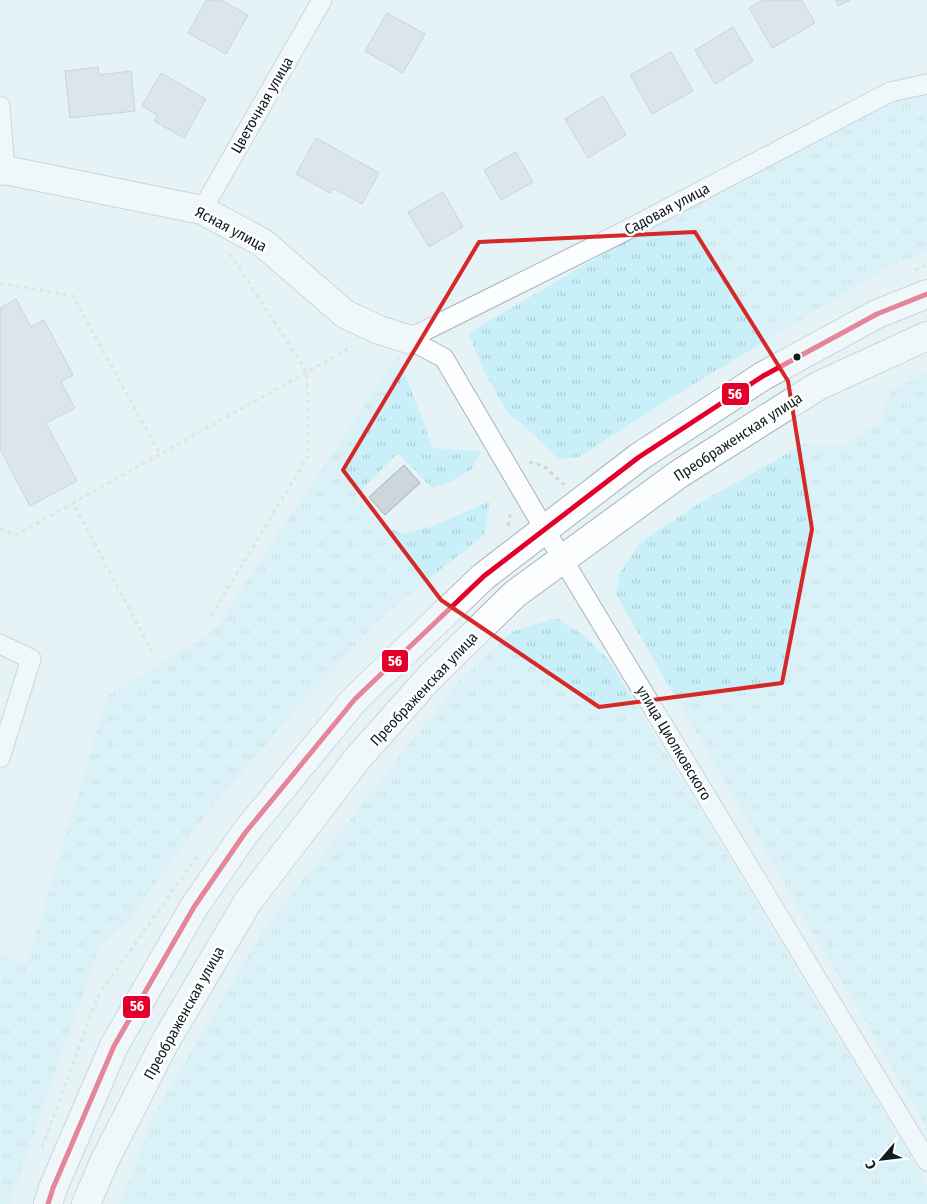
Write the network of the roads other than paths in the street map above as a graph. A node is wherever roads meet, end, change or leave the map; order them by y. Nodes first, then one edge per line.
1 (322, 0) edge
2 (927, 84) edge
3 (0, 106) edge
4 (2, 170) edge
5 (202, 210) junction
6 (927, 294) edge
7 (927, 336) edge
8 (408, 338) junction
9 (545, 530) junction
10 (563, 559) junction
11 (0, 644) edge
12 (0, 758) edge
13 (927, 1161) edge
14 (48, 1204) edge
15 (86, 1204) edge

1 - 5 street, Цветочная улица
2 - 8 street, Садовая улица
3 - 4 street
4 - 5 main road, Ясная улица
5 - 8 main road, Ясная улица
6 - 9 main road
7 - 10 main road, Преображенская улица
8 - 9 street, улица Циолковского
9 - 10 street, улица Циолковского
9 - 14 main road
10 - 13 street, улица Циолковского
10 - 15 main road, Преображенская улица
11 - 12 street

